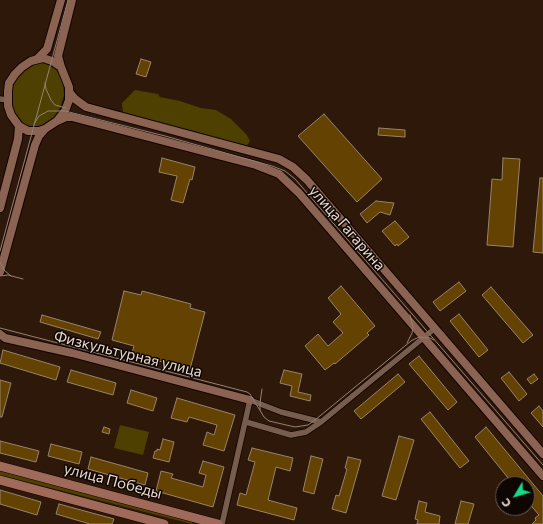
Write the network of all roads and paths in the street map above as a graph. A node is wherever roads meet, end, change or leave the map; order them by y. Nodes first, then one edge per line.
1 (61, 0) edge
2 (72, 0) edge
3 (37, 59) junction
4 (61, 67) junction
5 (70, 93) junction
6 (3, 99) edge
7 (57, 121) junction
8 (19, 126) junction
9 (44, 130) junction
10 (0, 208) edge
11 (0, 272) edge
12 (434, 329) junction
13 (0, 334) edge
14 (423, 337) junction
15 (250, 400) junction
16 (246, 422) junction
17 (321, 422) junction
18 (543, 454) edge
19 (0, 466) edge
20 (543, 476) edge
21 (0, 480) edge
22 (164, 524) edge
23 (218, 524) edge
24 (222, 524) edge

1 - 3 main road
2 - 4 main road
3 - 4 main road
3 - 6 main road
4 - 5 main road
5 - 7 main road
5 - 12 main road, улица Гагарина
6 - 8 main road
7 - 9 main road
7 - 14 main road, улица Гагарина
8 - 9 main road
8 - 10 main road
9 - 11 main road
12 - 14 street
12 - 18 main road, улица Гагарина
13 - 15 main road, Физкультурная улица
14 - 17 street
14 - 20 main road, улица Гагарина
15 - 16 street
15 - 17 street
16 - 17 street
16 - 24 street
19 - 23 main road, улица Победы
21 - 22 main road, улица Победы

